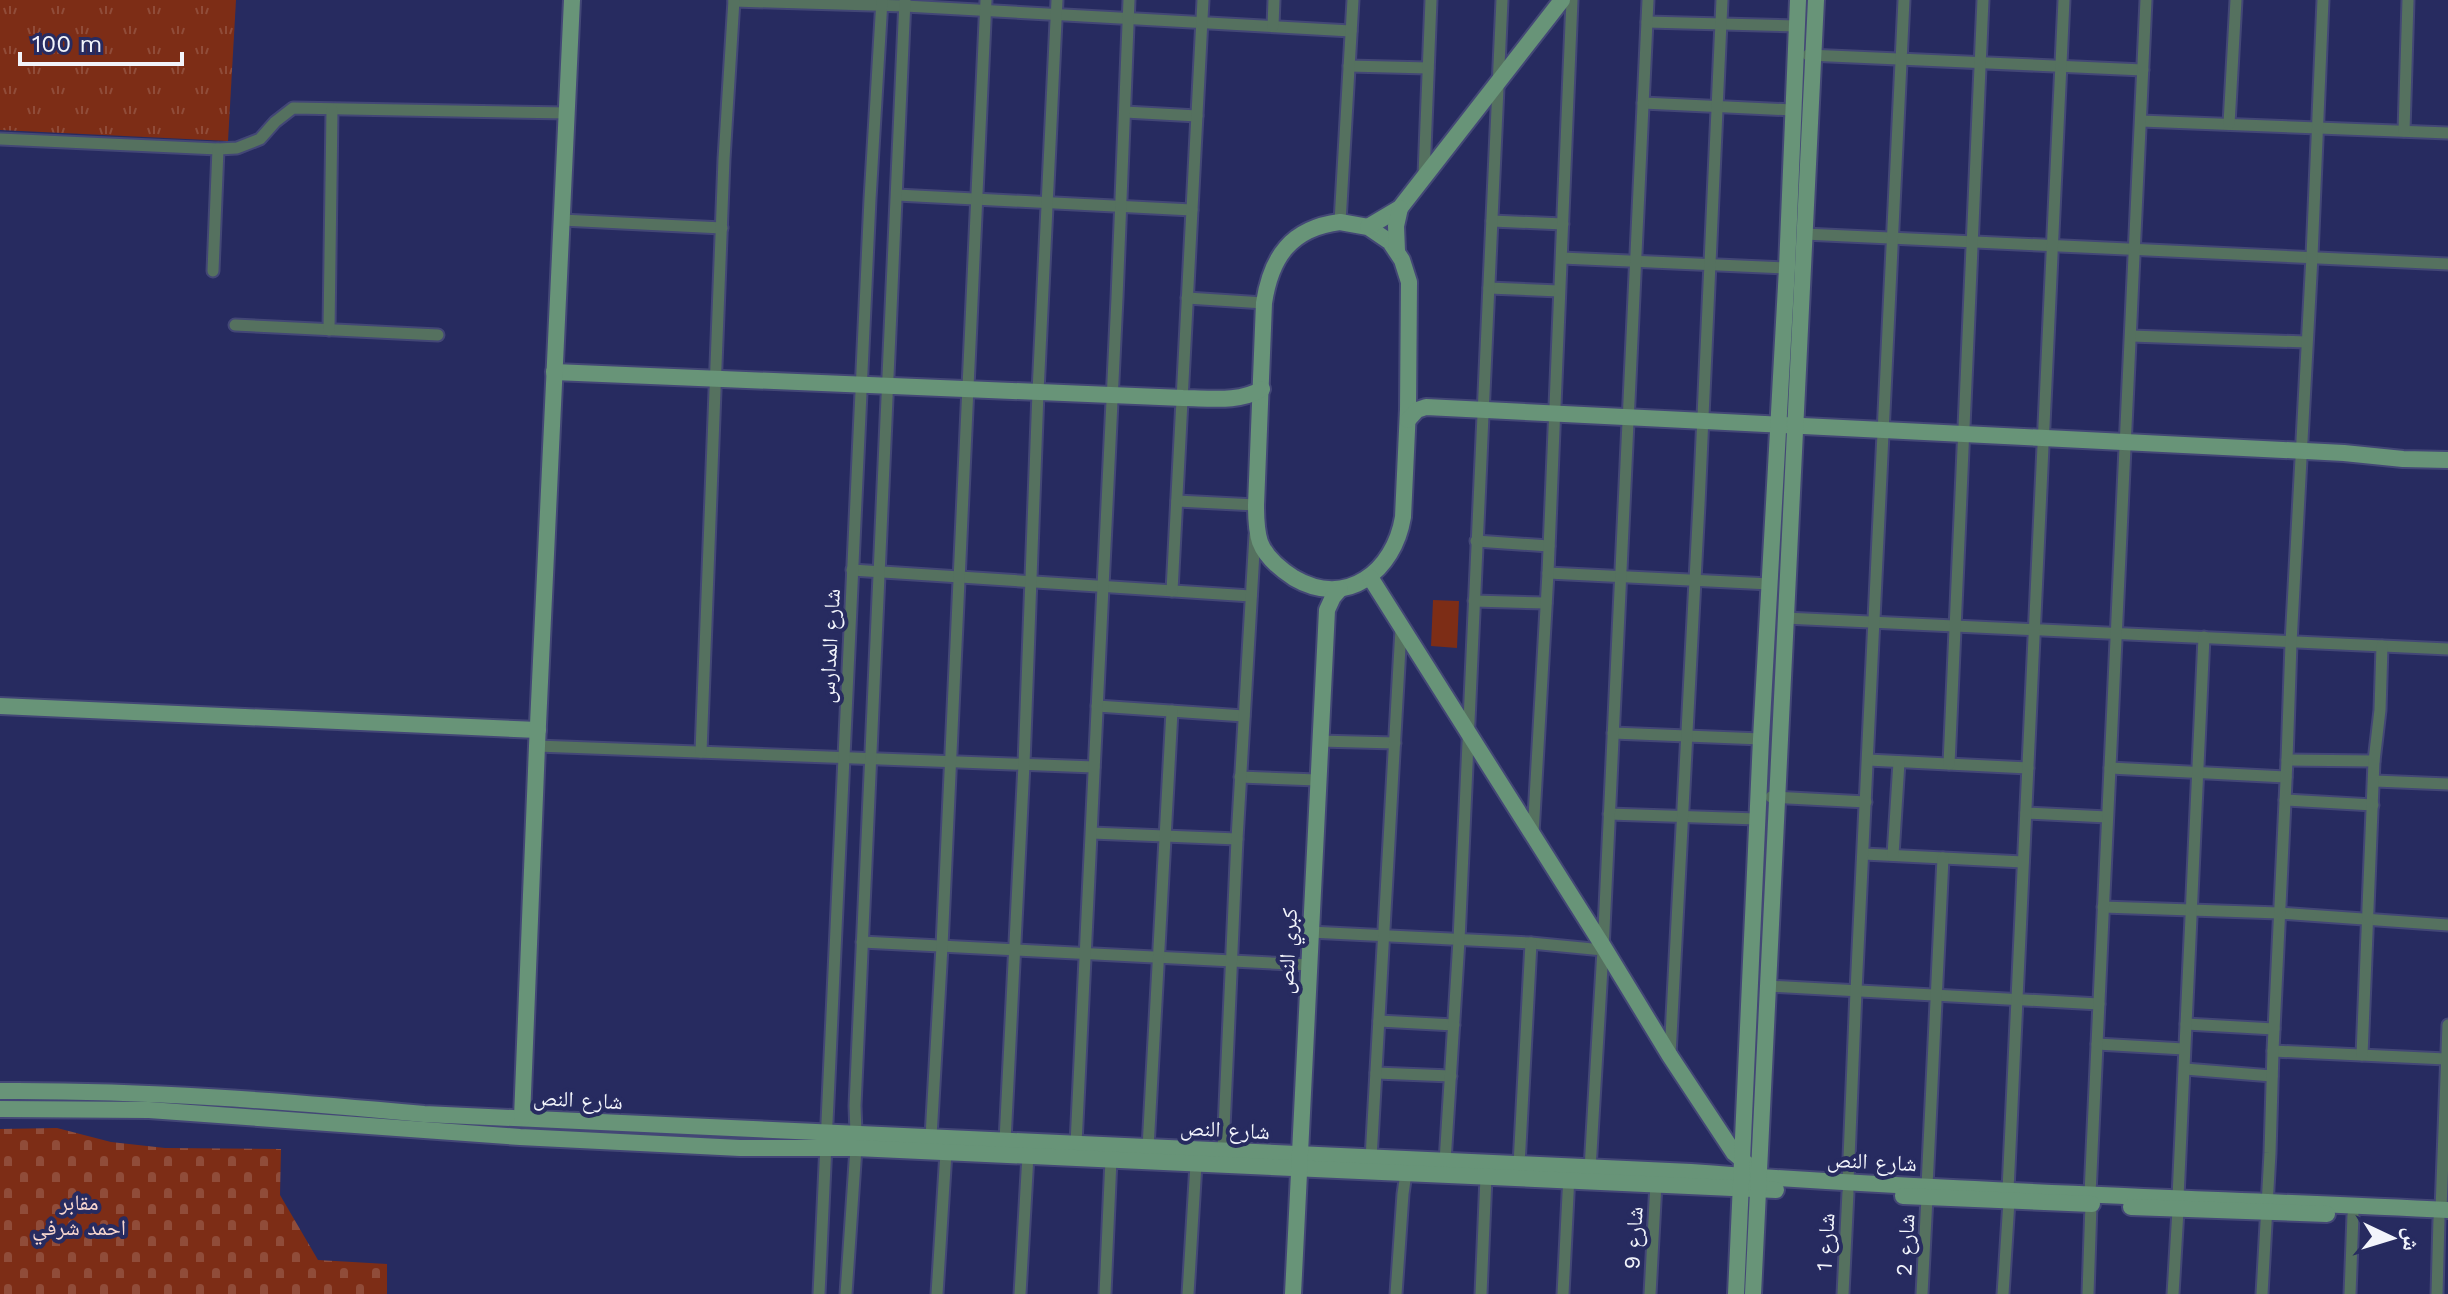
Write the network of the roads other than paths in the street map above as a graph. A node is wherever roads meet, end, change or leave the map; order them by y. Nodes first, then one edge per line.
1 (572, 0) edge
2 (734, 0) edge
3 (1057, 0) edge
4 (1129, 0) edge
5 (1203, 0) edge
6 (1274, 0) edge
7 (1353, 0) edge
8 (1431, 0) edge
9 (1502, 0) edge
10 (1562, 0) edge
11 (1572, 0) edge
12 (1648, 0) edge
13 (1722, 0) edge
14 (1798, 0) edge
15 (1816, 0) edge
16 (1904, 0) edge
17 (1983, 0) edge
18 (2064, 0) edge
19 (2146, 0) edge
20 (2236, 0) edge
21 (2323, 0) edge
22 (2408, 0) edge
23 (882, 3) edge
24 (905, 3) edge
25 (986, 6) edge
26 (1057, 15) junction
27 (1128, 19) junction
28 (1202, 22) junction
29 (1647, 22) junction
30 (1721, 24) junction
31 (1273, 26) junction
32 (1797, 26) junction
33 (1351, 31) junction
34 (1795, 54) junction
35 (1813, 55) junction
36 (1901, 59) junction
37 (1982, 63) junction
38 (1349, 66) junction
39 (2061, 67) junction
40 (1428, 68) junction
41 (2143, 70) junction
42 (1498, 83) junction
43 (1643, 103) junction
44 (1717, 107) junction
45 (332, 110) junction
46 (1793, 110) junction
47 (1125, 112) junction
48 (568, 113) junction
49 (1197, 116) junction
50 (2141, 121) junction
51 (2229, 124) junction
52 (2317, 127) junction
53 (2404, 131) junction
54 (2448, 133) edge
55 (0, 139) edge
56 (218, 149) junction
57 (1424, 178) junction
58 (897, 195) junction
59 (977, 198) junction
60 (1049, 202) junction
61 (1121, 206) junction
62 (1400, 208) junction
63 (1192, 210) junction
64 (562, 220) junction
65 (1492, 221) junction
66 (1340, 222) junction
67 (1563, 224) junction
68 (1368, 227) junction
69 (722, 228) junction
70 (1804, 234) junction
71 (1893, 238) junction
72 (1973, 242) junction
73 (2054, 245) junction
74 (2135, 250) junction
75 (1397, 251) junction
76 (2312, 256) junction
77 (1562, 258) junction
78 (1636, 261) junction
79 (1709, 264) junction
80 (2448, 264) edge
81 (1787, 268) junction
82 (213, 271) dead end
83 (1489, 288) junction
84 (1559, 291) junction
85 (1187, 298) junction
86 (1264, 303) junction
87 (235, 325) dead end
88 (329, 330) junction
89 (438, 335) dead end
90 (2131, 336) junction
91 (2306, 342) junction
92 (554, 372) junction
93 (716, 378) junction
94 (862, 385) junction
95 (888, 386) junction
96 (1262, 389) junction
97 (1409, 389) junction
98 (968, 390) junction
99 (1038, 392) junction
100 (1112, 396) junction
101 (1183, 398) junction
102 (1236, 398) junction
103 (1437, 408) junction
104 (1482, 411) junction
105 (1260, 413) junction
106 (1555, 414) junction
107 (1628, 418) junction
108 (1408, 420) junction
109 (1701, 422) junction
110 (1786, 426) junction
111 (1882, 430) junction
112 (1964, 435) junction
113 (2044, 439) junction
114 (2126, 443) junction
115 (2300, 451) junction
116 (2448, 460) edge
117 (1177, 501) junction
118 (1256, 512) junction
119 (1476, 541) junction
120 (1549, 546) junction
121 (852, 570) junction
122 (879, 571) junction
123 (1548, 573) junction
124 (1619, 576) junction
125 (959, 577) junction
126 (1370, 577) junction
127 (1693, 580) junction
128 (1032, 582) junction
129 (1770, 584) junction
130 (1102, 586) junction
131 (1314, 587) junction
132 (1340, 589) junction
133 (1172, 591) junction
134 (1251, 596) junction
135 (1474, 601) junction
136 (1546, 603) junction
137 (1327, 610) junction
138 (1785, 618) junction
139 (1873, 621) junction
140 (1955, 625) junction
141 (1401, 629) junction
142 (2035, 629) junction
143 (2117, 633) junction
144 (2204, 637) junction
145 (2291, 643) junction
146 (2382, 646) junction
147 (2448, 649) edge
148 (0, 706) edge
149 (1097, 706) junction
150 (1172, 711) junction
151 (1244, 716) junction
152 (1613, 733) junction
153 (1469, 735) junction
154 (1687, 736) junction
155 (537, 738) junction
156 (1761, 739) junction
157 (1319, 741) junction
158 (1395, 743) junction
159 (701, 752) junction
160 (843, 757) junction
161 (869, 759) junction
162 (1868, 760) junction
163 (2287, 760) junction
164 (950, 761) junction
165 (2374, 761) junction
166 (1899, 762) junction
167 (1024, 764) junction
168 (1949, 764) junction
169 (1094, 767) junction
170 (2028, 768) junction
171 (2110, 768) junction
172 (2196, 773) junction
173 (1240, 777) junction
174 (2286, 777) junction
175 (1317, 780) junction
176 (2375, 781) junction
177 (2448, 784) edge
178 (1758, 796) junction
179 (1776, 797) junction
180 (2285, 800) junction
181 (1866, 802) junction
182 (2373, 805) junction
183 (2026, 813) junction
184 (1609, 814) junction
185 (1683, 817) junction
186 (2107, 817) junction
187 (1757, 819) junction
188 (1092, 833) junction
189 (1533, 835) junction
190 (1164, 836) junction
191 (1237, 839) junction
192 (1864, 854) junction
193 (1893, 855) junction
194 (1943, 858) junction
195 (2023, 862) junction
196 (2103, 907) junction
197 (2192, 909) junction
198 (2279, 913) junction
199 (2369, 919) junction
200 (2448, 925) edge
201 (1310, 932) junction
202 (1384, 936) junction
203 (1459, 940) junction
204 (862, 942) junction
205 (1531, 943) junction
206 (942, 946) junction
207 (1603, 948) junction
208 (1014, 949) junction
209 (1085, 954) junction
210 (1158, 958) junction
211 (1231, 961) junction
212 (1309, 965) junction
213 (1768, 986) junction
214 (1856, 991) junction
215 (1936, 995) junction
216 (2017, 999) junction
217 (2099, 1004) junction
218 (1379, 1021) junction
219 (2186, 1024) junction
220 (1454, 1025) junction
221 (2448, 1025) edge
222 (2274, 1029) junction
223 (2097, 1044) junction
224 (2184, 1049) junction
225 (2273, 1051) junction
226 (2362, 1055) junction
227 (1670, 1056) junction
228 (2446, 1059) junction
229 (2185, 1069) junction
230 (1376, 1073) junction
231 (1451, 1076) junction
232 (2272, 1076) junction
233 (0, 1091) edge
234 (0, 1109) edge
235 (522, 1118) junction
236 (931, 1137) junction
237 (826, 1140) junction
238 (856, 1140) junction
239 (1005, 1141) junction
240 (1076, 1144) junction
241 (1148, 1148) junction
242 (1223, 1151) junction
243 (946, 1152) junction
244 (1028, 1155) junction
245 (1111, 1159) junction
246 (1371, 1159) junction
247 (1300, 1162) junction
248 (1445, 1162) junction
249 (1196, 1164) junction
250 (1519, 1165) junction
251 (1590, 1169) junction
252 (1406, 1173) junction
253 (1569, 1174) junction
254 (1750, 1176) junction
255 (1486, 1177) junction
256 (1656, 1183) junction
257 (1848, 1187) junction
258 (1927, 1192) junction
259 (2008, 1196) junction
260 (2091, 1199) junction
261 (2178, 1204) junction
262 (2266, 1207) junction
263 (2444, 1214) edge
264 (2353, 1215) junction
265 (819, 1294) edge
266 (846, 1294) edge
267 (937, 1294) edge
268 (1020, 1294) edge
269 (1105, 1294) edge
270 (1188, 1294) edge
271 (1293, 1294) edge
272 (1396, 1294) edge
273 (1481, 1294) edge
274 (1563, 1294) edge
275 (1650, 1294) edge
276 (1736, 1294) edge
277 (1753, 1294) edge
278 (1843, 1294) edge
279 (1922, 1294) edge
280 (2003, 1294) edge
281 (2088, 1294) edge
282 (2173, 1294) edge
283 (2262, 1294) edge
284 (2350, 1294) edge
285 (2437, 1294) edge

1 - 48 street
2 - 23 street
2 - 69 street
3 - 26 street
4 - 27 street
5 - 28 street
6 - 31 street
7 - 33 street
8 - 40 street
9 - 42 street
10 - 42 street
11 - 67 street
12 - 29 street
13 - 30 street
14 - 32 street
15 - 35 street
16 - 36 street, شارع 1
17 - 37 street
18 - 39 street
19 - 41 street
20 - 51 street
21 - 52 street
22 - 53 street
23 - 24 street
23 - 94 street, شارع المدارس
24 - 25 street
24 - 58 street, شارع المدارس
25 - 26 street
25 - 59 street
26 - 27 street
26 - 60 street
27 - 28 street
27 - 47 street
28 - 31 street
28 - 49 street
29 - 30 street
29 - 43 street
30 - 32 street
30 - 44 street
31 - 33 street
32 - 34 street
33 - 38 street
34 - 35 street
34 - 46 street
35 - 36 street
35 - 70 street
36 - 37 street
36 - 71 street, شارع 1
37 - 39 street
37 - 72 street
38 - 40 street
38 - 66 street
39 - 41 street
39 - 73 street
40 - 57 street
41 - 50 street
42 - 57 street
42 - 65 street
43 - 44 street
43 - 78 street
44 - 46 street
44 - 79 street
45 - 48 street
45 - 56 street
45 - 88 street
46 - 81 street
47 - 49 street
47 - 61 street
48 - 64 street
49 - 63 street
50 - 51 street
50 - 74 street
51 - 52 street
52 - 53 street
52 - 76 street
53 - 54 street
55 - 56 street
56 - 82 street
57 - 62 street
58 - 59 street
58 - 95 street, شارع المدارس
59 - 60 street
59 - 98 street
60 - 61 street
60 - 99 street
61 - 63 street
61 - 100 street
62 - 68 street
62 - 75 street
63 - 85 street
64 - 69 street
64 - 92 street
65 - 67 street
65 - 83 street
66 - 68 street
66 - 86 street
67 - 77 street
68 - 75 street
69 - 93 street
70 - 71 street
70 - 110 street
71 - 72 street
71 - 111 street, شارع 1
72 - 73 street
72 - 112 street
73 - 74 street
73 - 113 street
74 - 76 street
74 - 90 street
75 - 97 street
76 - 80 street
76 - 91 street
77 - 78 street
77 - 84 street
78 - 79 street
78 - 107 street
79 - 81 street
79 - 109 street
81 - 110 street
83 - 84 street
83 - 104 street
84 - 106 street
85 - 86 street
85 - 101 street
86 - 96 street
87 - 88 street
88 - 89 street
90 - 91 street
90 - 114 street
91 - 115 street
92 - 93 street
92 - 155 street
93 - 94 street
93 - 159 street
94 - 95 street
94 - 121 street, شارع المدارس
95 - 98 street
95 - 122 street, شارع المدارس
96 - 102 street
96 - 105 street
97 - 103 street
97 - 108 street
98 - 99 street
98 - 125 street
99 - 100 street
99 - 128 street
100 - 101 street
100 - 130 street
101 - 102 street
101 - 117 street
102 - 105 street
103 - 104 street
103 - 108 street
104 - 106 street
104 - 119 street
105 - 118 street
106 - 107 street
106 - 120 street
107 - 109 street
107 - 124 street
108 - 126 street
109 - 110 street
109 - 127 street
110 - 111 street
110 - 129 street
110 - 138 street
111 - 112 street
111 - 139 street, شارع 1
112 - 113 street
112 - 140 street
113 - 114 street
113 - 142 street
114 - 115 street
114 - 143 street
115 - 116 street
115 - 145 street
117 - 118 street
117 - 133 street
118 - 131 street
118 - 134 street
119 - 120 street
119 - 135 street
120 - 123 street
121 - 122 street
121 - 160 street, شارع المدارس
122 - 125 street
122 - 161 street, شارع المدارس
123 - 124 street
123 - 136 street
124 - 127 street
124 - 152 street
125 - 128 street
125 - 164 street
126 - 132 street
126 - 141 street
127 - 129 street
127 - 154 street
128 - 130 street
128 - 167 street
129 - 156 street
130 - 133 street
130 - 149 street
131 - 132 street
131 - 137 street
132 - 137 street
133 - 134 street
134 - 151 street
135 - 136 street
135 - 153 street
136 - 189 street
137 - 157 street, كبري النص
138 - 139 street
138 - 179 street
139 - 140 street
139 - 162 street, شارع 1
140 - 142 street
140 - 168 street
141 - 153 street
141 - 158 street
142 - 143 street
142 - 170 street
143 - 144 street
143 - 171 street
144 - 145 street
144 - 172 street
145 - 146 street
145 - 163 street
146 - 147 street
146 - 165 street
148 - 155 street
149 - 150 street
149 - 169 street
150 - 151 street
150 - 190 street
151 - 173 street
152 - 154 street
152 - 184 street
153 - 189 street
153 - 203 street
154 - 156 street
154 - 185 street
155 - 159 street
155 - 235 street
156 - 178 street
157 - 158 street
157 - 175 street, كبري النص
158 - 202 street
159 - 160 street
160 - 161 street
160 - 237 street, شارع المدارس
161 - 164 street
161 - 204 street, شارع المدارس
162 - 166 street
162 - 181 street, شارع 1
163 - 165 street
163 - 174 street
164 - 167 street
164 - 206 street
165 - 176 street
166 - 168 street
166 - 193 street
167 - 169 street
167 - 208 street
168 - 170 street
169 - 188 street
170 - 183 street
171 - 172 street
171 - 186 street
172 - 174 street
172 - 197 street
173 - 175 street
173 - 191 street
174 - 180 street
175 - 201 street, كبري النص
176 - 177 street
176 - 182 street
178 - 179 street
178 - 187 street
179 - 181 street
179 - 213 street
180 - 182 street
180 - 198 street
181 - 192 street, شارع 1
182 - 199 street
183 - 186 street
183 - 195 street
184 - 185 street
184 - 207 street
185 - 187 street
185 - 227 street
186 - 196 street
187 - 254 street
188 - 190 street
188 - 209 street
189 - 207 street
190 - 191 street
190 - 210 street
191 - 211 street
192 - 193 street
192 - 214 street, شارع 1
193 - 194 street
194 - 195 street
194 - 215 street, شارع 2
195 - 216 street
196 - 197 street
196 - 217 street
197 - 198 street
197 - 219 street
198 - 199 street
198 - 222 street
199 - 200 street
199 - 226 street
201 - 202 street
201 - 212 street, كبري النص
202 - 203 street
202 - 218 street
203 - 205 street
203 - 220 street
204 - 206 street
204 - 238 street, شارع المدارس
205 - 207 street
205 - 250 street
206 - 208 street
206 - 236 street
207 - 227 street
207 - 251 street
208 - 209 street
208 - 239 street
209 - 210 street
209 - 240 street
210 - 211 street
210 - 241 street
211 - 212 street
211 - 242 street
212 - 247 street, كبري النص
213 - 214 street
213 - 254 street
214 - 215 street
214 - 257 street, شارع 1
215 - 216 street
215 - 258 street, شارع 2
216 - 217 street
216 - 259 street
217 - 223 street
218 - 220 street
218 - 230 street
219 - 222 street
219 - 224 street
220 - 231 street
221 - 228 street
222 - 225 street
223 - 224 street
223 - 260 street
224 - 229 street
225 - 226 street
225 - 232 street
226 - 228 street
227 - 254 street
228 - 263 street
229 - 232 street
229 - 261 street
230 - 231 street
230 - 246 street
231 - 248 street
232 - 262 street
233 - 235 street, شارع النص
234 - 237 street, شارع النص
235 - 237 street, شارع النص
236 - 238 street, شارع النص
236 - 239 street, شارع النص
237 - 238 street, شارع النص
237 - 265 street, شارع المدارس
238 - 243 street, شارع النص
238 - 266 street, شارع المدارس
239 - 240 street, شارع النص
240 - 241 street, شارع النص
241 - 242 street, شارع النص
242 - 247 street, شارع النص
243 - 244 street, شارع النص
243 - 267 street
244 - 245 street, شارع النص
244 - 268 street
245 - 249 street, شارع النص
245 - 269 street
246 - 247 street, شارع النص
246 - 248 street, شارع النص
247 - 249 street, شارع النص
247 - 252 street, شارع النص
247 - 271 street, كبري النص
248 - 250 street, شارع النص
249 - 270 street
250 - 253 street, شارع النص
251 - 253 street, شارع النص
251 - 254 street, شارع النص
252 - 255 street, شارع النص
252 - 272 street
253 - 255 street, شارع النص
253 - 256 street, شارع النص
253 - 274 street
254 - 256 street, شارع النص
254 - 257 street, شارع النص
254 - 276 street
254 - 277 street
255 - 273 street
256 - 275 street, شارع 9
257 - 258 street, شارع النص
257 - 278 street, شارع 1
258 - 259 street, شارع النص
258 - 279 street, شارع 2
259 - 260 street, شارع النص
259 - 280 street
260 - 261 street, شارع النص
260 - 281 street
261 - 262 street, شارع النص
261 - 282 street
262 - 263 street, شارع النص
262 - 264 street, شارع النص
262 - 283 street
263 - 264 street, شارع النص
263 - 285 street
264 - 284 street

